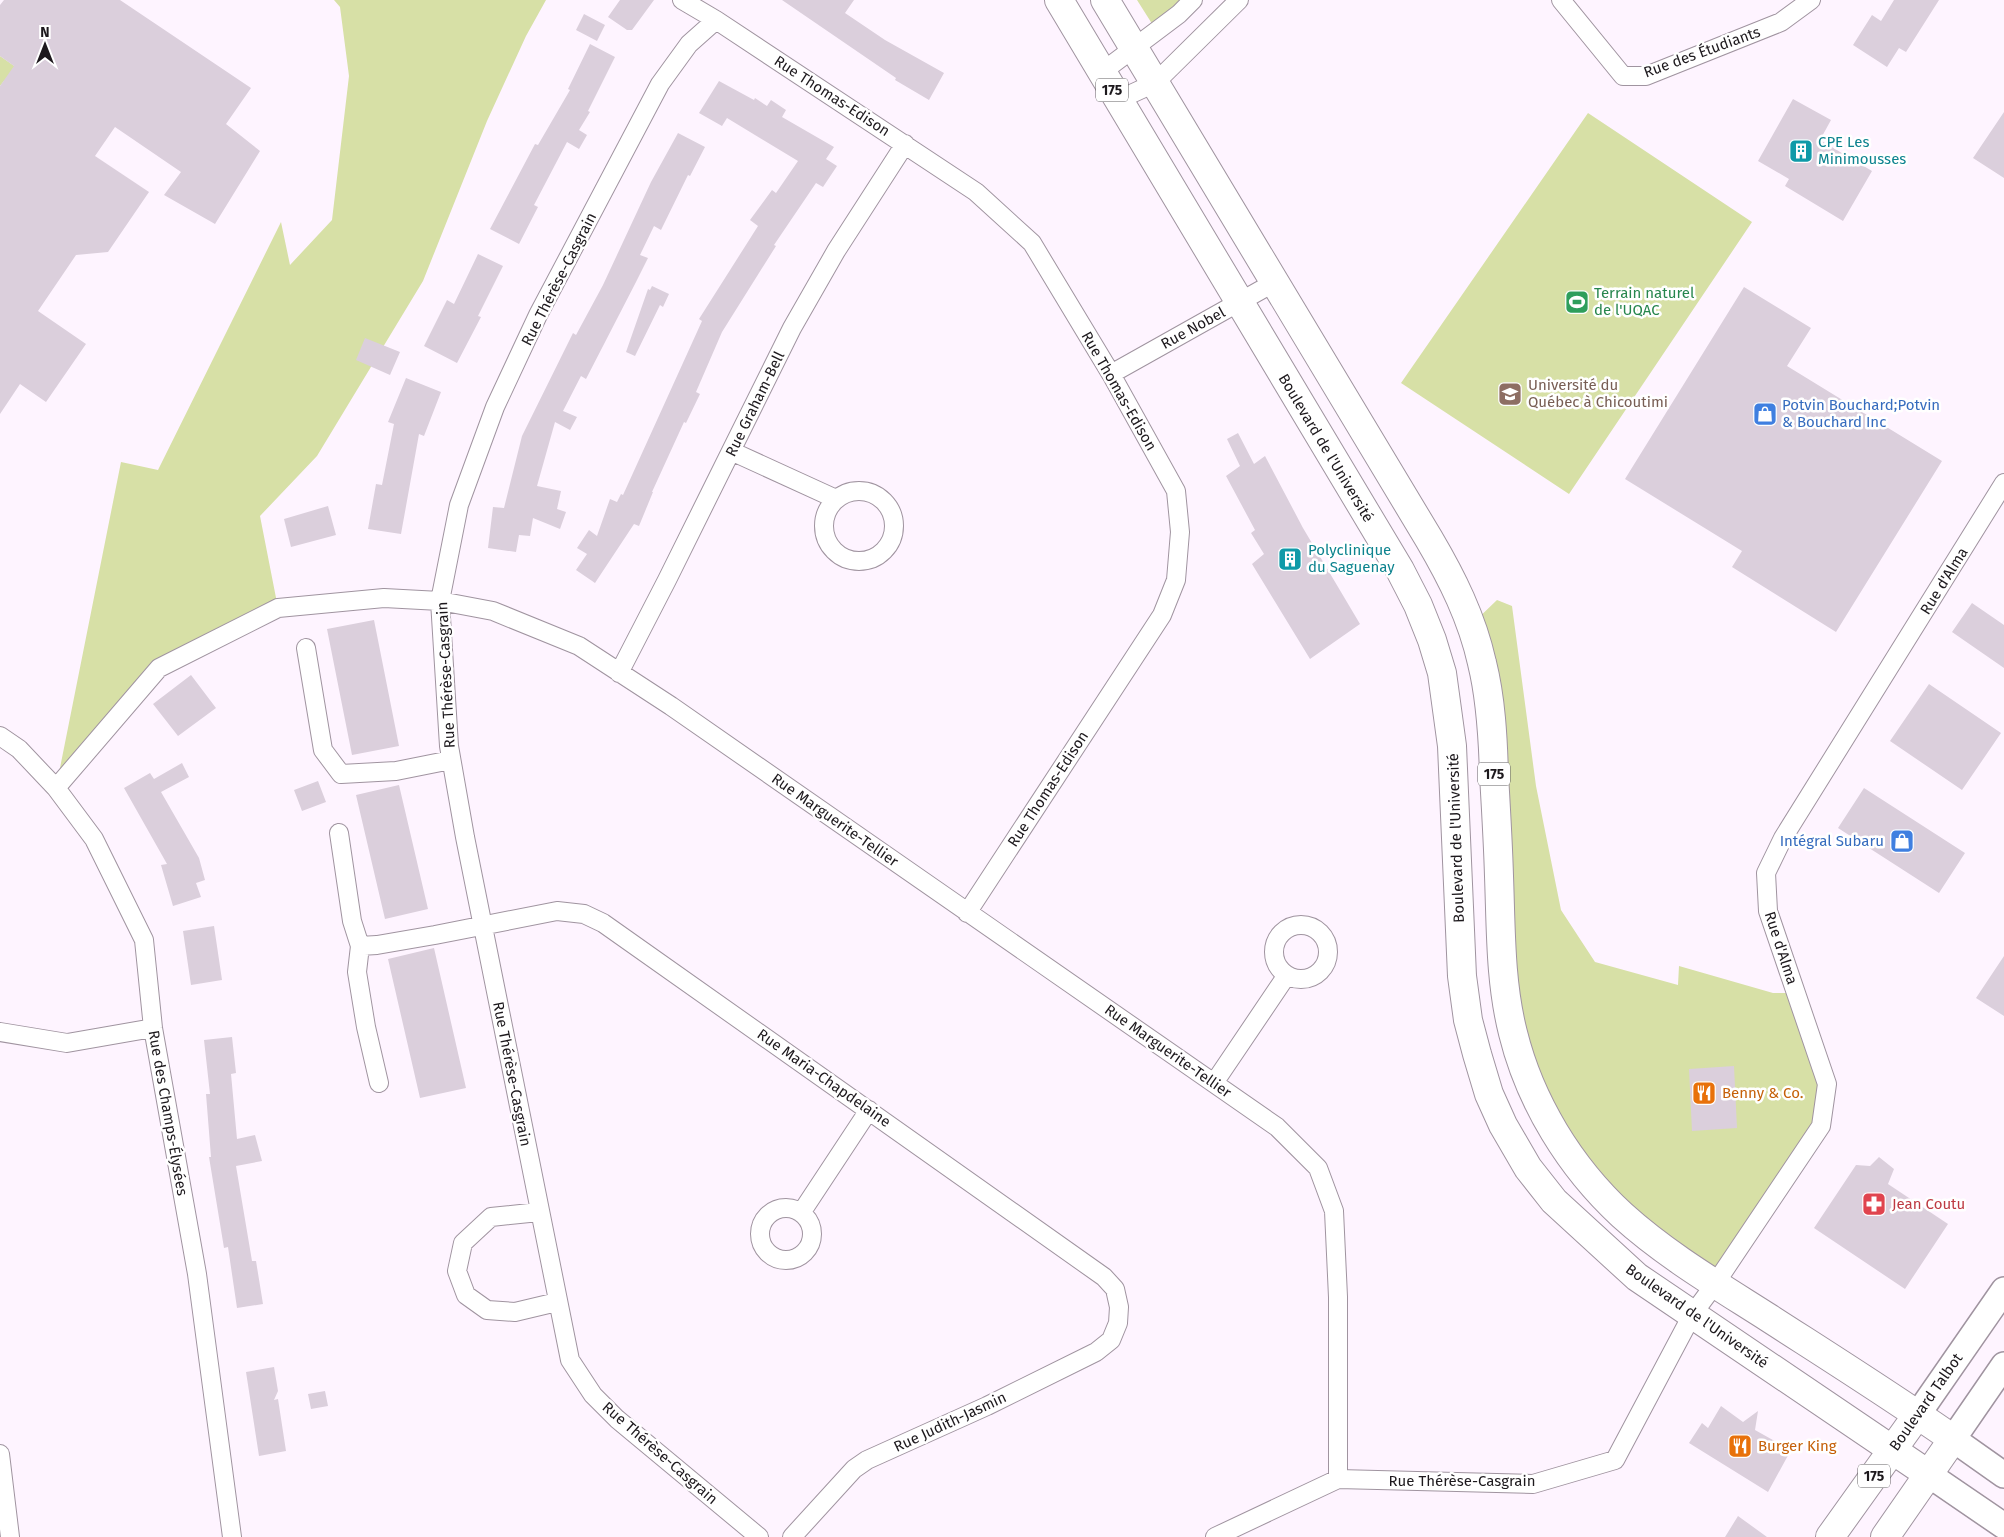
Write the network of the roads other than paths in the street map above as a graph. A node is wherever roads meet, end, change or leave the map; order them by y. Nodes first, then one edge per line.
1 (682, 0) edge
2 (1059, 0) edge
3 (1106, 0) edge
4 (1192, 0) edge
5 (1239, 0) edge
6 (1561, 0) edge
7 (1811, 0) edge
8 (716, 20) junction
9 (1133, 47) junction
10 (1102, 72) junction
11 (1155, 83) junction
12 (1118, 100) junction
13 (905, 144) junction
14 (1275, 282) junction
15 (1239, 303) junction
16 (1111, 374) junction
17 (731, 451) junction
18 (2004, 483) edge
19 (836, 499) junction
20 (440, 601) junction
21 (306, 648) dead end
22 (619, 673) junction
23 (0, 736) edge
24 (451, 760) junction
25 (56, 788) junction
26 (339, 833) dead end
27 (967, 913) junction
28 (483, 925) junction
29 (360, 946) junction
30 (1286, 975) dead end
31 (153, 1028) junction
32 (0, 1032) edge
33 (380, 1083) dead end
34 (1214, 1083) junction
35 (869, 1110) junction
36 (539, 1212) junction
37 (801, 1213) dead end
38 (1715, 1284) junction
39 (2004, 1290) edge
40 (557, 1302) junction
41 (1692, 1316) junction
42 (1118, 1323) joint
43 (2004, 1365) edge
44 (1918, 1414) junction
45 (1953, 1439) junction
46 (1893, 1450) junction
47 (0, 1454) edge
48 (1928, 1474) junction
49 (2004, 1475) edge
50 (1338, 1479) junction
51 (2004, 1526) edge
52 (10, 1537) edge
53 (232, 1537) edge
54 (759, 1537) edge
55 (792, 1537) edge
56 (1215, 1537) edge
57 (1830, 1537) edge
58 (1886, 1537) edge

1 - 8 street, Rue Thomas-Edison
2 - 10 main road, Boulevard de l'Université / 175
3 - 9 main road, 175
4 - 9 street
5 - 11 street
6 - 7 street, Rue des Étudiants
8 - 13 street, Rue Thomas-Edison
8 - 20 street, Rue Thérèse-Casgrain
9 - 10 street
9 - 11 main road, 175
10 - 12 main road, Boulevard de l'Université / 175
11 - 12 street
11 - 14 main road, 175
12 - 15 main road, Boulevard de l'Université / 175
13 - 16 street, Rue Thomas-Edison
13 - 17 street, Rue Graham-Bell
14 - 15 street, Rue Nobel
14 - 38 main road, 175
15 - 16 street, Rue Nobel
15 - 41 main road, Boulevard de l'Université / 175
16 - 27 street, Rue Thomas-Edison
17 - 19 street
17 - 22 street, Rue Graham-Bell
18 - 38 street, Rue d'Alma
19 - 19 street
20 - 22 street, Rue Marguerite-Tellier
20 - 24 street, Rue Thérèse-Casgrain
20 - 25 street, Rue Marguerite-Tellier
21 - 24 street
22 - 27 street, Rue Marguerite-Tellier
23 - 25 street, Rue des Champs-Élysées
24 - 28 street, Rue Thérèse-Casgrain
25 - 31 street, Rue des Champs-Élysées
26 - 29 street
27 - 34 street, Rue Marguerite-Tellier
28 - 29 street, Rue Maria-Chapdelaine
28 - 35 street, Rue Maria-Chapdelaine
28 - 36 street, Rue Thérèse-Casgrain
29 - 33 street
30 - 34 street
31 - 32 street
31 - 53 street, Rue des Champs-Élysées
34 - 50 street, Rue Marguerite-Tellier
35 - 37 street
35 - 42 street, Rue Maria-Chapdelaine
36 - 40 street, Rue Thérèse-Casgrain
36 - 40 street
38 - 41 street, Rue d'Alma
38 - 44 main road, 175
39 - 44 main road, Boulevard Talbot
40 - 54 street, Rue Thérèse-Casgrain
41 - 46 main road, Boulevard de l'Université / 175
41 - 50 street, Rue Thérèse-Casgrain
42 - 55 street, Rue Judith-Jasmin
43 - 45 main road
44 - 45 main road, 175
44 - 46 main road, Boulevard Talbot / 175
45 - 48 main road
45 - 49 main road
46 - 48 main road, Boulevard de l'Université / 175
46 - 57 main road, Boulevard Talbot / 175
47 - 52 street
48 - 51 main road, Boulevard de l'Université
48 - 58 main road
50 - 56 street, Rue Thérèse-Casgrain

